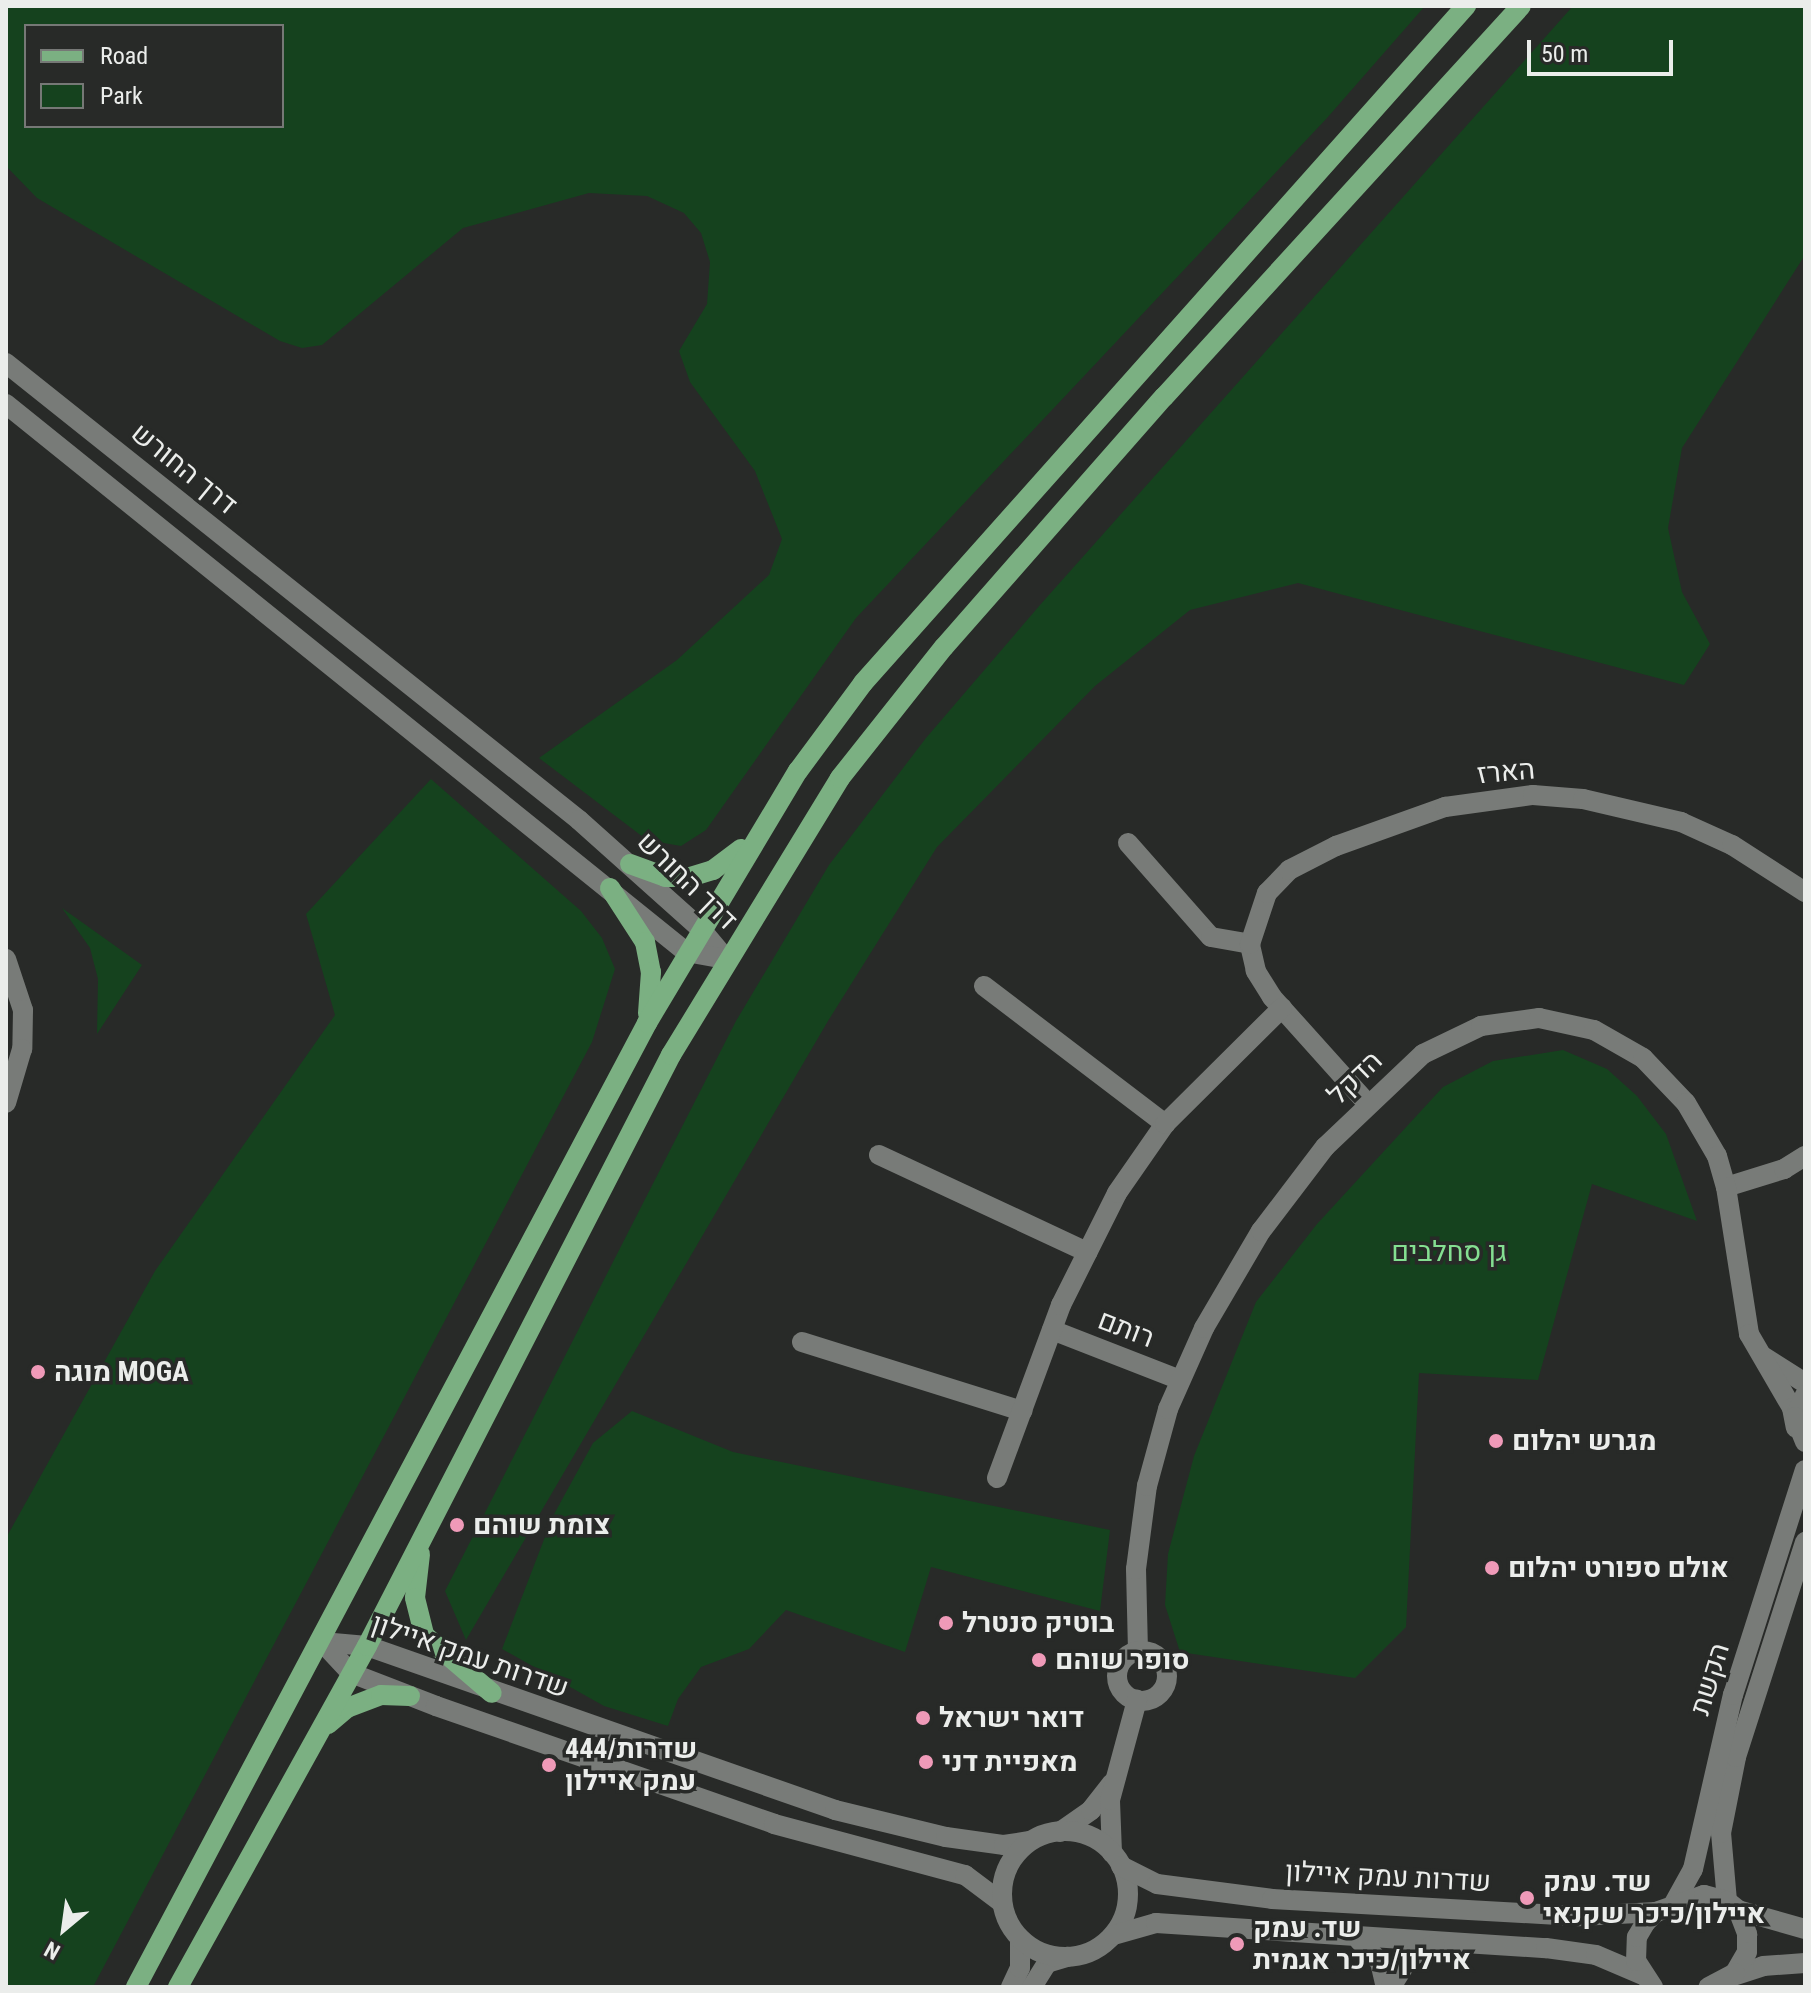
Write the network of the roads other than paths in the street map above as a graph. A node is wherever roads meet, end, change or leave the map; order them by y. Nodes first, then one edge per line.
1 (1466, 6) edge
2 (1521, 6) edge
3 (6, 363) edge
4 (6, 404) edge
5 (755, 836) junction
6 (1128, 843) dead end
7 (630, 864) junction
8 (610, 888) junction
9 (1805, 892) edge
10 (700, 928) junction
11 (1250, 944) junction
12 (686, 952) junction
13 (6, 959) edge
14 (726, 959) junction
15 (984, 986) dead end
16 (1282, 1008) junction
17 (647, 1023) junction
18 (6, 1103) edge
19 (1367, 1103) junction
20 (1165, 1124) junction
21 (879, 1155) dead end
22 (1805, 1156) edge
23 (1726, 1187) junction
24 (1087, 1252) junction
25 (1052, 1330) junction
26 (802, 1342) dead end
27 (1755, 1349) junction
28 (1180, 1380) junction
29 (1805, 1383) edge
30 (1805, 1395) edge
31 (1022, 1411) junction
32 (1800, 1436) edge
33 (1805, 1461) edge
34 (1805, 1470) edge
35 (997, 1478) dead end
36 (422, 1542) junction
37 (1805, 1542) edge
38 (322, 1642) junction
39 (367, 1646) junction
40 (1138, 1651) junction
41 (351, 1673) junction
42 (492, 1693) junction
43 (410, 1696) junction
44 (1137, 1700) junction
45 (313, 1737) junction
46 (1115, 1779) junction
47 (1060, 1832) junction
48 (1030, 1841) junction
49 (1117, 1859) junction
50 (1001, 1902) junction
51 (1732, 1906) junction
52 (1665, 1908) junction
53 (1805, 1929) edge
54 (1114, 1935) junction
55 (1020, 1939) junction
56 (1359, 1940) junction
57 (1439, 1943) junction
58 (1067, 1957) junction
59 (1805, 1963) edge
60 (1718, 1982) edge
61 (1650, 1984) edge
62 (136, 1987) edge
63 (178, 1987) edge
64 (1011, 1987) edge
65 (1032, 1987) edge
66 (1388, 1987) edge

1 - 5 main road
2 - 14 main road
3 - 7 street, דרך החורש
4 - 8 street, דרך החורש
5 - 7 main road
5 - 10 main road
6 - 11 street
7 - 10 street, דרך החורש
8 - 12 street, דרך החורש
8 - 17 main road
9 - 11 street, הארז
10 - 12 main road
10 - 14 street, דרך החורש
11 - 16 street
12 - 14 street, דרך החורש
12 - 17 main road
13 - 18 street
14 - 36 main road
15 - 20 street
16 - 19 street
16 - 20 street
17 - 38 main road
19 - 23 street, הדקל
19 - 28 street, הדקל
20 - 24 street
21 - 24 street
22 - 23 street
23 - 27 street, הדקל
24 - 25 street
25 - 28 street, רותם
25 - 31 street
26 - 31 street
27 - 29 street
27 - 32 street, הדקל
28 - 40 street, הדקל
30 - 32 street
31 - 35 street
32 - 33 street
34 - 52 street, הקשת
36 - 39 main road
36 - 42 main road
37 - 51 street, הקשת
38 - 39 street, שדרות עמק איילון
38 - 41 street, שדרות עמק איילון
38 - 62 main road
39 - 41 main road
39 - 42 street, שדרות עמק איילון
40 - 44 street
40 - 44 street
41 - 43 street, שדרות עמק איילון
41 - 45 main road
42 - 48 street, שדרות עמק איילון
43 - 45 main road
43 - 50 street, שדרות עמק איילון
44 - 46 street
45 - 63 main road
46 - 47 street
46 - 49 street
47 - 48 street
47 - 49 street
48 - 50 street
49 - 52 street, שדרות עמק איילון
49 - 54 street
50 - 55 street
51 - 52 street, שדרות עמק איילון
51 - 53 street
51 - 60 street, הקשת
52 - 61 street, הקשת
54 - 56 street
54 - 58 street
55 - 58 street
55 - 64 street
56 - 57 street
56 - 66 street
57 - 61 street
57 - 66 street
58 - 65 street
59 - 60 street

